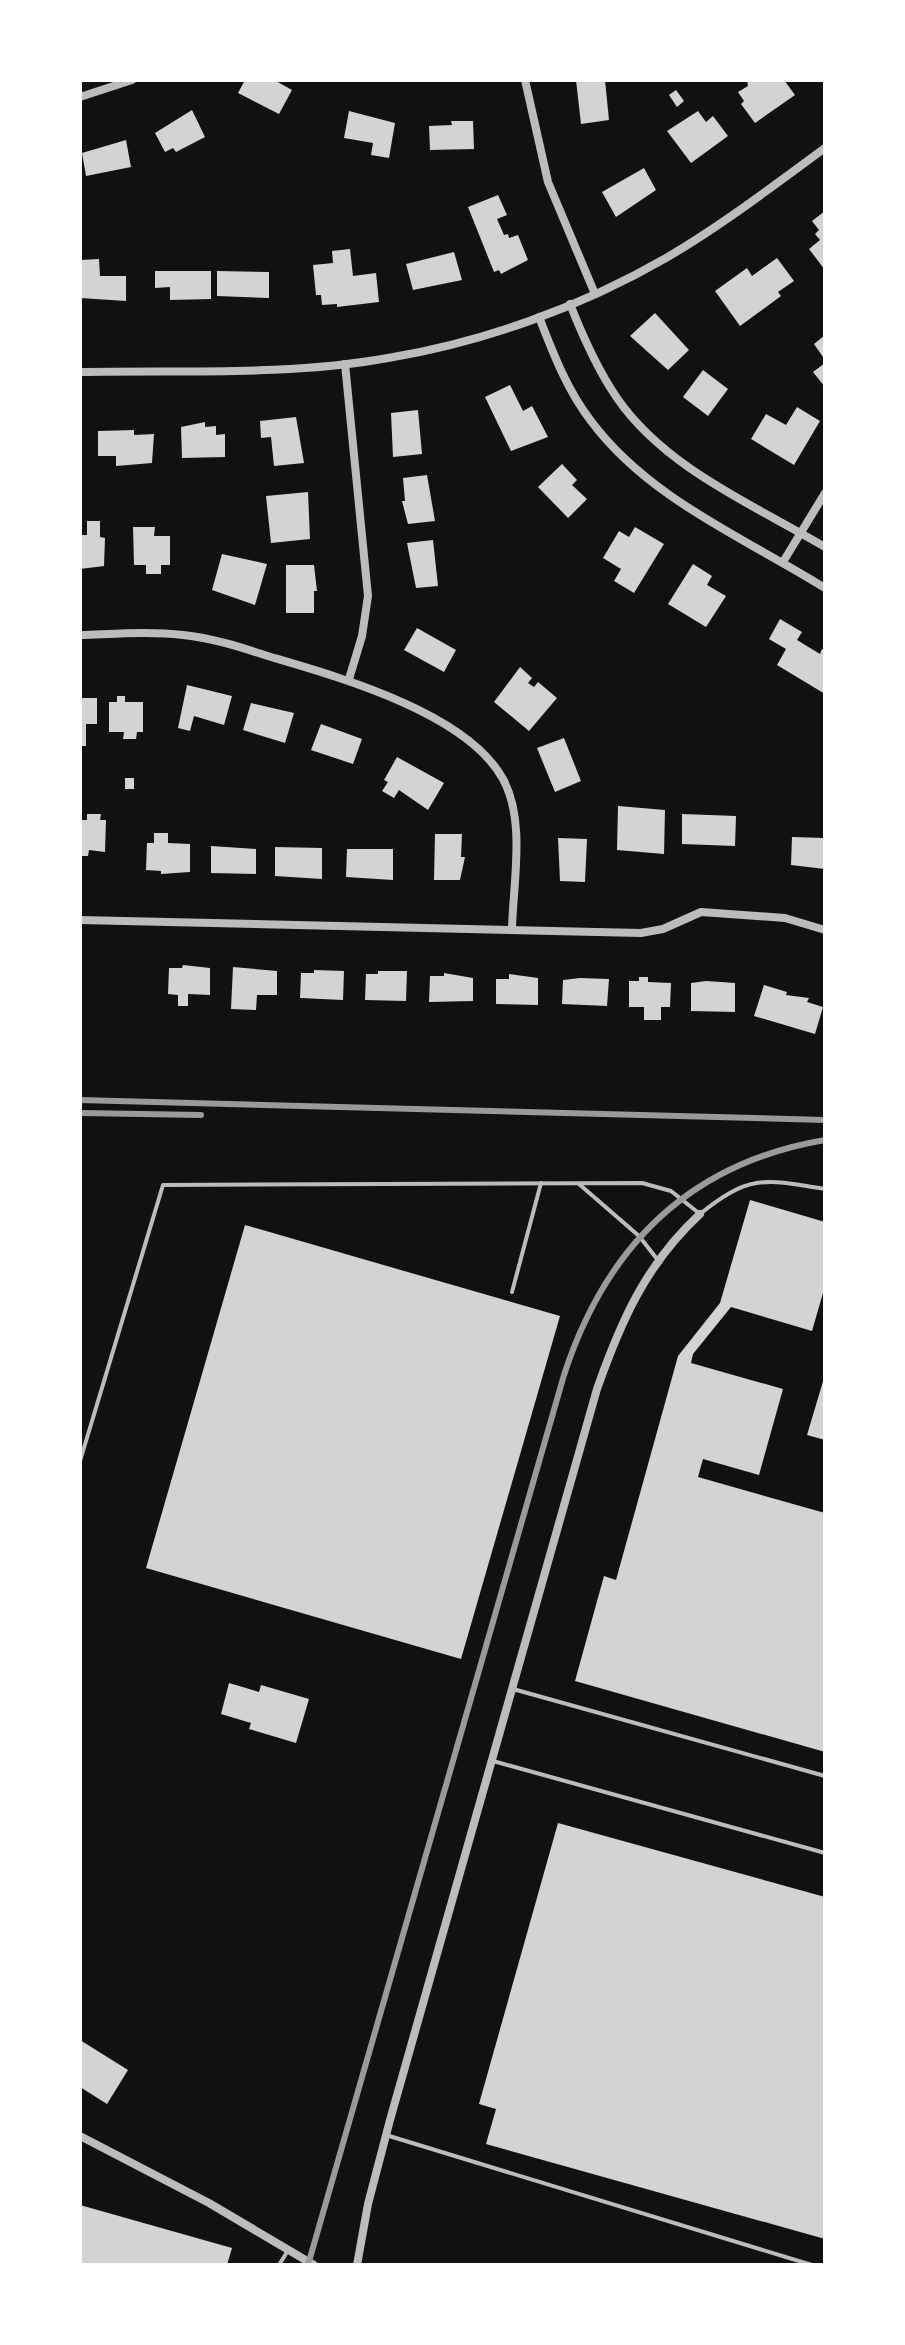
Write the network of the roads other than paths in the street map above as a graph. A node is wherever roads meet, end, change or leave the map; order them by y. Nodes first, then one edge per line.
1 (132, 80) edge
2 (525, 80) edge
3 (80, 97) edge
4 (825, 148) edge
5 (595, 294) junction
6 (570, 304) junction
7 (539, 317) junction
8 (345, 364) junction
9 (80, 372) edge
10 (825, 493) edge
11 (800, 532) junction
12 (825, 547) edge
13 (783, 562) junction
14 (825, 588) edge
15 (80, 635) edge
16 (349, 679) junction
17 (80, 920) edge
18 (512, 929) junction
19 (825, 930) edge
20 (541, 1183) junction
21 (578, 1183) junction
22 (825, 1189) edge
23 (700, 1214) junction
24 (657, 1259) junction
25 (512, 1292) dead end
26 (80, 1461) edge
27 (510, 1688) junction
28 (491, 1760) junction
29 (825, 1776) edge
30 (825, 1853) edge
31 (386, 2135) junction
32 (80, 2136) edge
33 (289, 2250) junction
34 (279, 2265) edge
35 (314, 2265) edge
36 (357, 2265) edge
37 (812, 2265) edge

1 - 3 street
2 - 5 street
4 - 5 street
5 - 6 street
6 - 7 street
6 - 11 street
7 - 8 street
7 - 13 street
8 - 9 street
8 - 16 street
10 - 11 street
11 - 12 street
11 - 13 street
13 - 14 street
15 - 16 street
16 - 18 street
17 - 18 street
18 - 19 street
20 - 21 lane
20 - 25 lane
20 - 26 lane
21 - 23 lane
21 - 24 lane
22 - 23 lane
23 - 24 street
24 - 27 street
27 - 28 street
27 - 29 lane
28 - 30 lane
28 - 31 street
31 - 36 street
31 - 37 lane
32 - 33 street
33 - 34 lane
33 - 35 street

